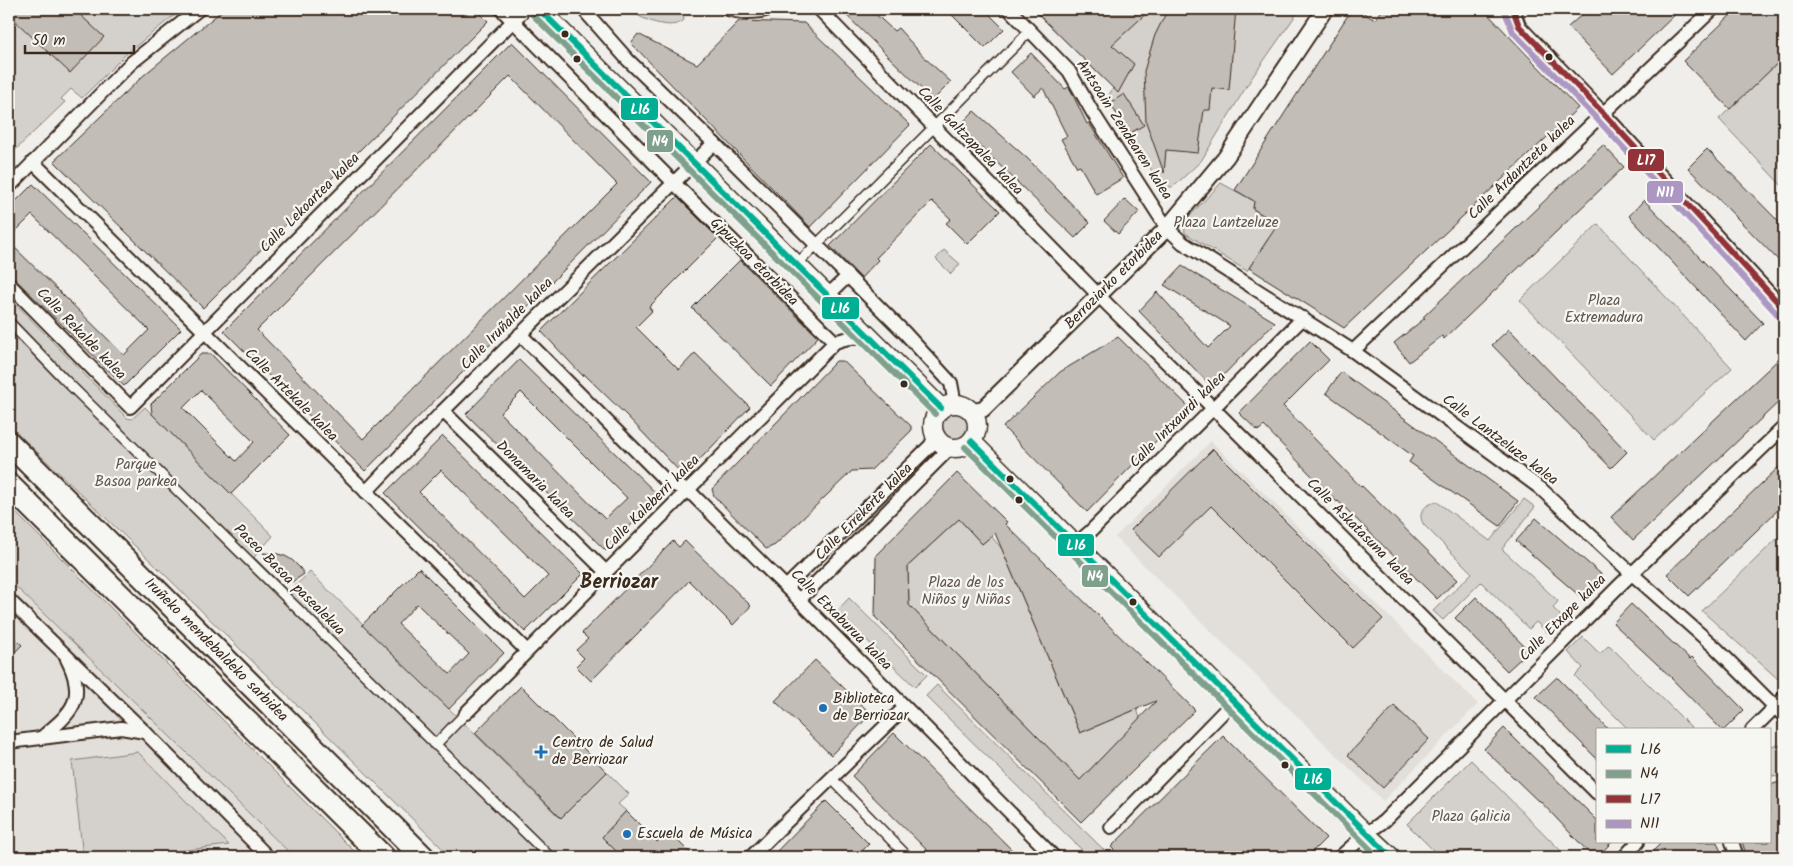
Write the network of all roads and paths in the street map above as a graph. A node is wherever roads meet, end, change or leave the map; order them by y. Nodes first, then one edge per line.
1 (199, 9) edge
2 (501, 9) edge
3 (524, 9) edge
4 (539, 9) edge
5 (583, 9) edge
6 (728, 9) edge
7 (769, 9) edge
8 (819, 9) edge
9 (1009, 9) edge
10 (1325, 9) edge
11 (1513, 9) edge
12 (1713, 9) edge
13 (512, 22) junction
14 (1031, 30) junction
15 (1603, 113) junction
16 (934, 127) junction
17 (714, 143) junction
18 (33, 162) junction
19 (694, 163) junction
20 (673, 182) junction
21 (9, 187) edge
22 (1167, 228) junction
23 (816, 245) junction
24 (796, 265) junction
25 (846, 277) junction
26 (9, 284) edge
27 (1099, 295) junction
28 (827, 296) junction
29 (1784, 309) edge
30 (1303, 318) junction
31 (9, 322) edge
32 (205, 332) junction
33 (520, 334) junction
34 (870, 339) junction
35 (835, 342) junction
36 (1353, 351) junction
37 (948, 406) junction
38 (130, 407) joint
39 (1213, 408) junction
40 (443, 411) junction
41 (973, 414) junction
42 (1784, 427) edge
43 (935, 434) junction
44 (971, 440) junction
45 (9, 443) edge
46 (951, 447) junction
47 (9, 485) edge
48 (688, 491) junction
49 (366, 492) junction
50 (1076, 544) junction
51 (606, 572) junction
52 (1631, 573) junction
53 (786, 587) junction
54 (9, 600) edge
55 (800, 600) junction
56 (527, 651) junction
57 (63, 652) junction
58 (1504, 700) junction
59 (1234, 701) junction
60 (905, 707) junction
61 (1781, 707) edge
62 (466, 713) joint
63 (1755, 728) edge
64 (145, 732) junction
65 (40, 739) junction
66 (9, 742) edge
67 (435, 745) junction
68 (335, 769) junction
69 (831, 778) junction
70 (1596, 792) edge
71 (1111, 826) dead end
72 (1366, 834) junction
73 (1636, 844) edge
74 (1733, 844) edge
75 (268, 857) edge
76 (383, 857) edge
77 (423, 857) edge
78 (433, 857) edge
79 (550, 857) edge
80 (751, 857) edge
81 (908, 857) edge
82 (1054, 857) edge
83 (1340, 857) edge
84 (1391, 857) edge
85 (1624, 857) edge
86 (1737, 857) edge

1 - 18 street
2 - 13 street, Gipuzkoa etorbidea
3 - 13 street
4 - 19 main road, Gipuzkoa etorbidea
5 - 17 street
6 - 7 street
8 - 16 street, Calle Galtzapalea kalea
9 - 14 street, Antsoain Zendearen kalea
10 - 22 street, Berroziarko etorbidea
11 - 15 street
12 - 15 street, Calle Ardantzeta kalea
13 - 20 street, Gipuzkoa etorbidea
13 - 32 street, Calle Lekoartea kalea
14 - 16 street
14 - 22 street, Antsoain Zendearen kalea
15 - 29 street
15 - 36 street, Calle Ardantzeta kalea
16 - 23 street
16 - 27 street, Calle Galtzapalea kalea
17 - 19 street
17 - 23 street
18 - 21 street
18 - 32 street, Calle Artekale kalea
19 - 20 street
19 - 24 main road, Gipuzkoa etorbidea
20 - 33 street, Calle Iruñalde kalea
20 - 35 street, Gipuzkoa etorbidea
22 - 27 street, Berroziarko etorbidea
22 - 30 street, Calle Lantzeluze kalea
23 - 24 street
23 - 25 street
24 - 28 main road, Gipuzkoa etorbidea
25 - 28 street
25 - 37 street
26 - 38 street, Calle Rekalde kalea
27 - 39 street, Calle Askatasuna kalea
27 - 41 street, Berroziarko etorbidea
28 - 34 main road, Gipuzkoa etorbidea
30 - 36 street, Calle Lantzeluze kalea
30 - 39 street, Calle Intxaurdi kalea
31 - 67 street, Paseo Basoa pasealekua
32 - 38 street, Calle Lekoartea kalea
32 - 49 street, Calle Artekale kalea
33 - 40 street, Calle Iruñalde kalea
33 - 48 street, Calle Etxaburua kalea
34 - 35 street
34 - 37 main road, Gipuzkoa etorbidea
35 - 48 street, Calle Kaleberri kalea
36 - 52 street, Calle Lantzeluze kalea
37 - 41 main road, Gipuzkoa etorbidea
37 - 43 main road
39 - 50 street, Calle Intxaurdi kalea
39 - 58 street, Calle Askatasuna kalea
40 - 49 street, Calle Iruñalde kalea
40 - 51 street, Donamaria kalea
41 - 44 main road
42 - 52 street, Calle Etxape kalea
43 - 46 main road
43 - 53 street, Calle Errekerte kalea
44 - 46 main road
44 - 50 main road
45 - 68 highway, Iruñeko mendebaldeko sarbidea
46 - 55 street, Calle Errekerte kalea
47 - 76 highway, Iruñeko mendebaldeko sarbidea
48 - 51 street, Calle Kaleberri kalea
48 - 53 street, Calle Etxaburua kalea
49 - 56 street, Calle Artekale kalea
50 - 59 main road
51 - 56 street, Calle Kaleberri kalea
52 - 58 street, Calle Etxape kalea
52 - 61 street, Calle Lantzeluze kalea
53 - 55 street, Calle Etxaburua kalea
54 - 57 street
55 - 60 street, Calle Etxaburua kalea
56 - 62 street, Calle Kaleberri kalea
57 - 64 street
57 - 65 street
58 - 70 street, Calle Askatasuna kalea
58 - 72 street, Calle Etxape kalea
59 - 71 street
59 - 72 main road
60 - 69 street
60 - 82 street, Calle Etxaburua kalea
61 - 63 street
62 - 67 street
64 - 65 street
64 - 75 street
65 - 66 street
67 - 79 street, Paseo Basoa pasealekua
68 - 77 highway, Iruñeko mendebaldeko sarbidea
68 - 78 highway
69 - 80 street
69 - 81 street
72 - 83 street, Calle Etxape kalea
72 - 84 main road
73 - 85 street
74 - 86 street

